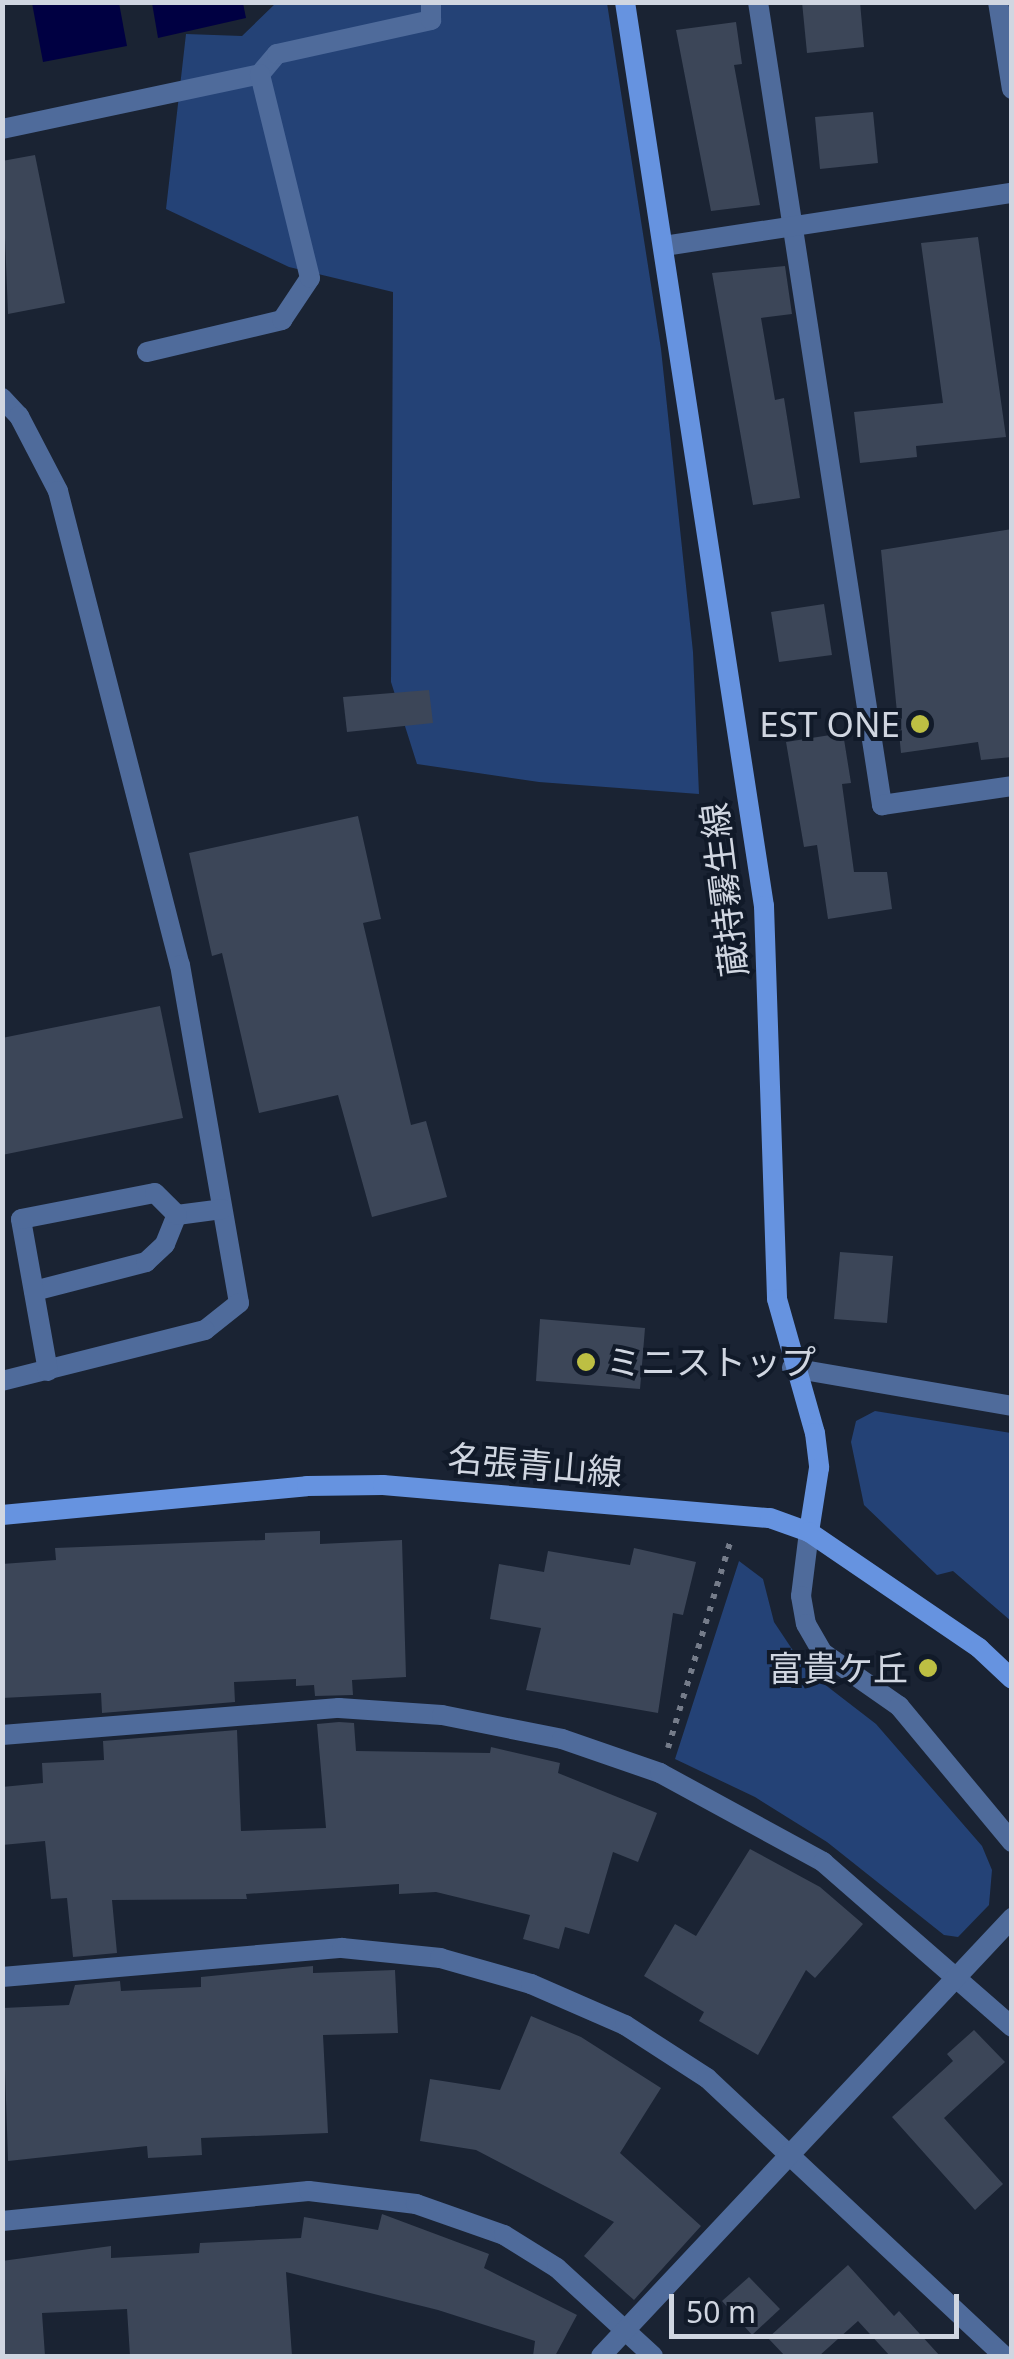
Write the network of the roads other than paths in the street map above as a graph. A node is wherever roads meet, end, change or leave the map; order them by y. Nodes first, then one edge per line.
1 (431, 2) edge
2 (625, 2) edge
3 (758, 2) edge
4 (998, 2) edge
5 (260, 74) junction
6 (1012, 89) edge
7 (2, 129) edge
8 (1012, 192) edge
9 (792, 227) junction
10 (664, 246) junction
11 (148, 352) dead end
12 (2, 398) edge
13 (1012, 786) edge
14 (222, 1209) junction
15 (178, 1215) junction
16 (34, 1291) junction
17 (792, 1368) junction
18 (48, 1371) junction
19 (2, 1382) edge
20 (1012, 1406) edge
21 (2, 1515) edge
22 (810, 1532) junction
23 (1012, 1679) edge
24 (2, 1735) edge
25 (1012, 1842) edge
26 (1012, 1918) edge
27 (2, 1977) edge
28 (959, 1978) junction
29 (1012, 2027) edge
30 (791, 2155) junction
31 (2, 2221) edge
32 (626, 2330) junction
33 (600, 2356) edge
34 (653, 2356) edge
35 (1004, 2356) edge

1 - 5 street
2 - 10 main road, 蔵持霧生線
3 - 9 street
4 - 6 street
5 - 7 street
5 - 11 street
8 - 9 street
9 - 10 street
9 - 13 street
10 - 17 main road, 蔵持霧生線
12 - 14 street
14 - 15 street
14 - 18 street
15 - 16 street
15 - 16 street
16 - 18 street
17 - 20 street
17 - 22 main road, 蔵持霧生線
18 - 19 street
21 - 22 main road, 名張青山線
22 - 23 main road, 名張青山線
22 - 25 street
24 - 28 street
26 - 28 street
27 - 30 street
28 - 29 street
28 - 30 street
30 - 32 street
30 - 35 street
31 - 32 street
32 - 33 street
32 - 34 street

